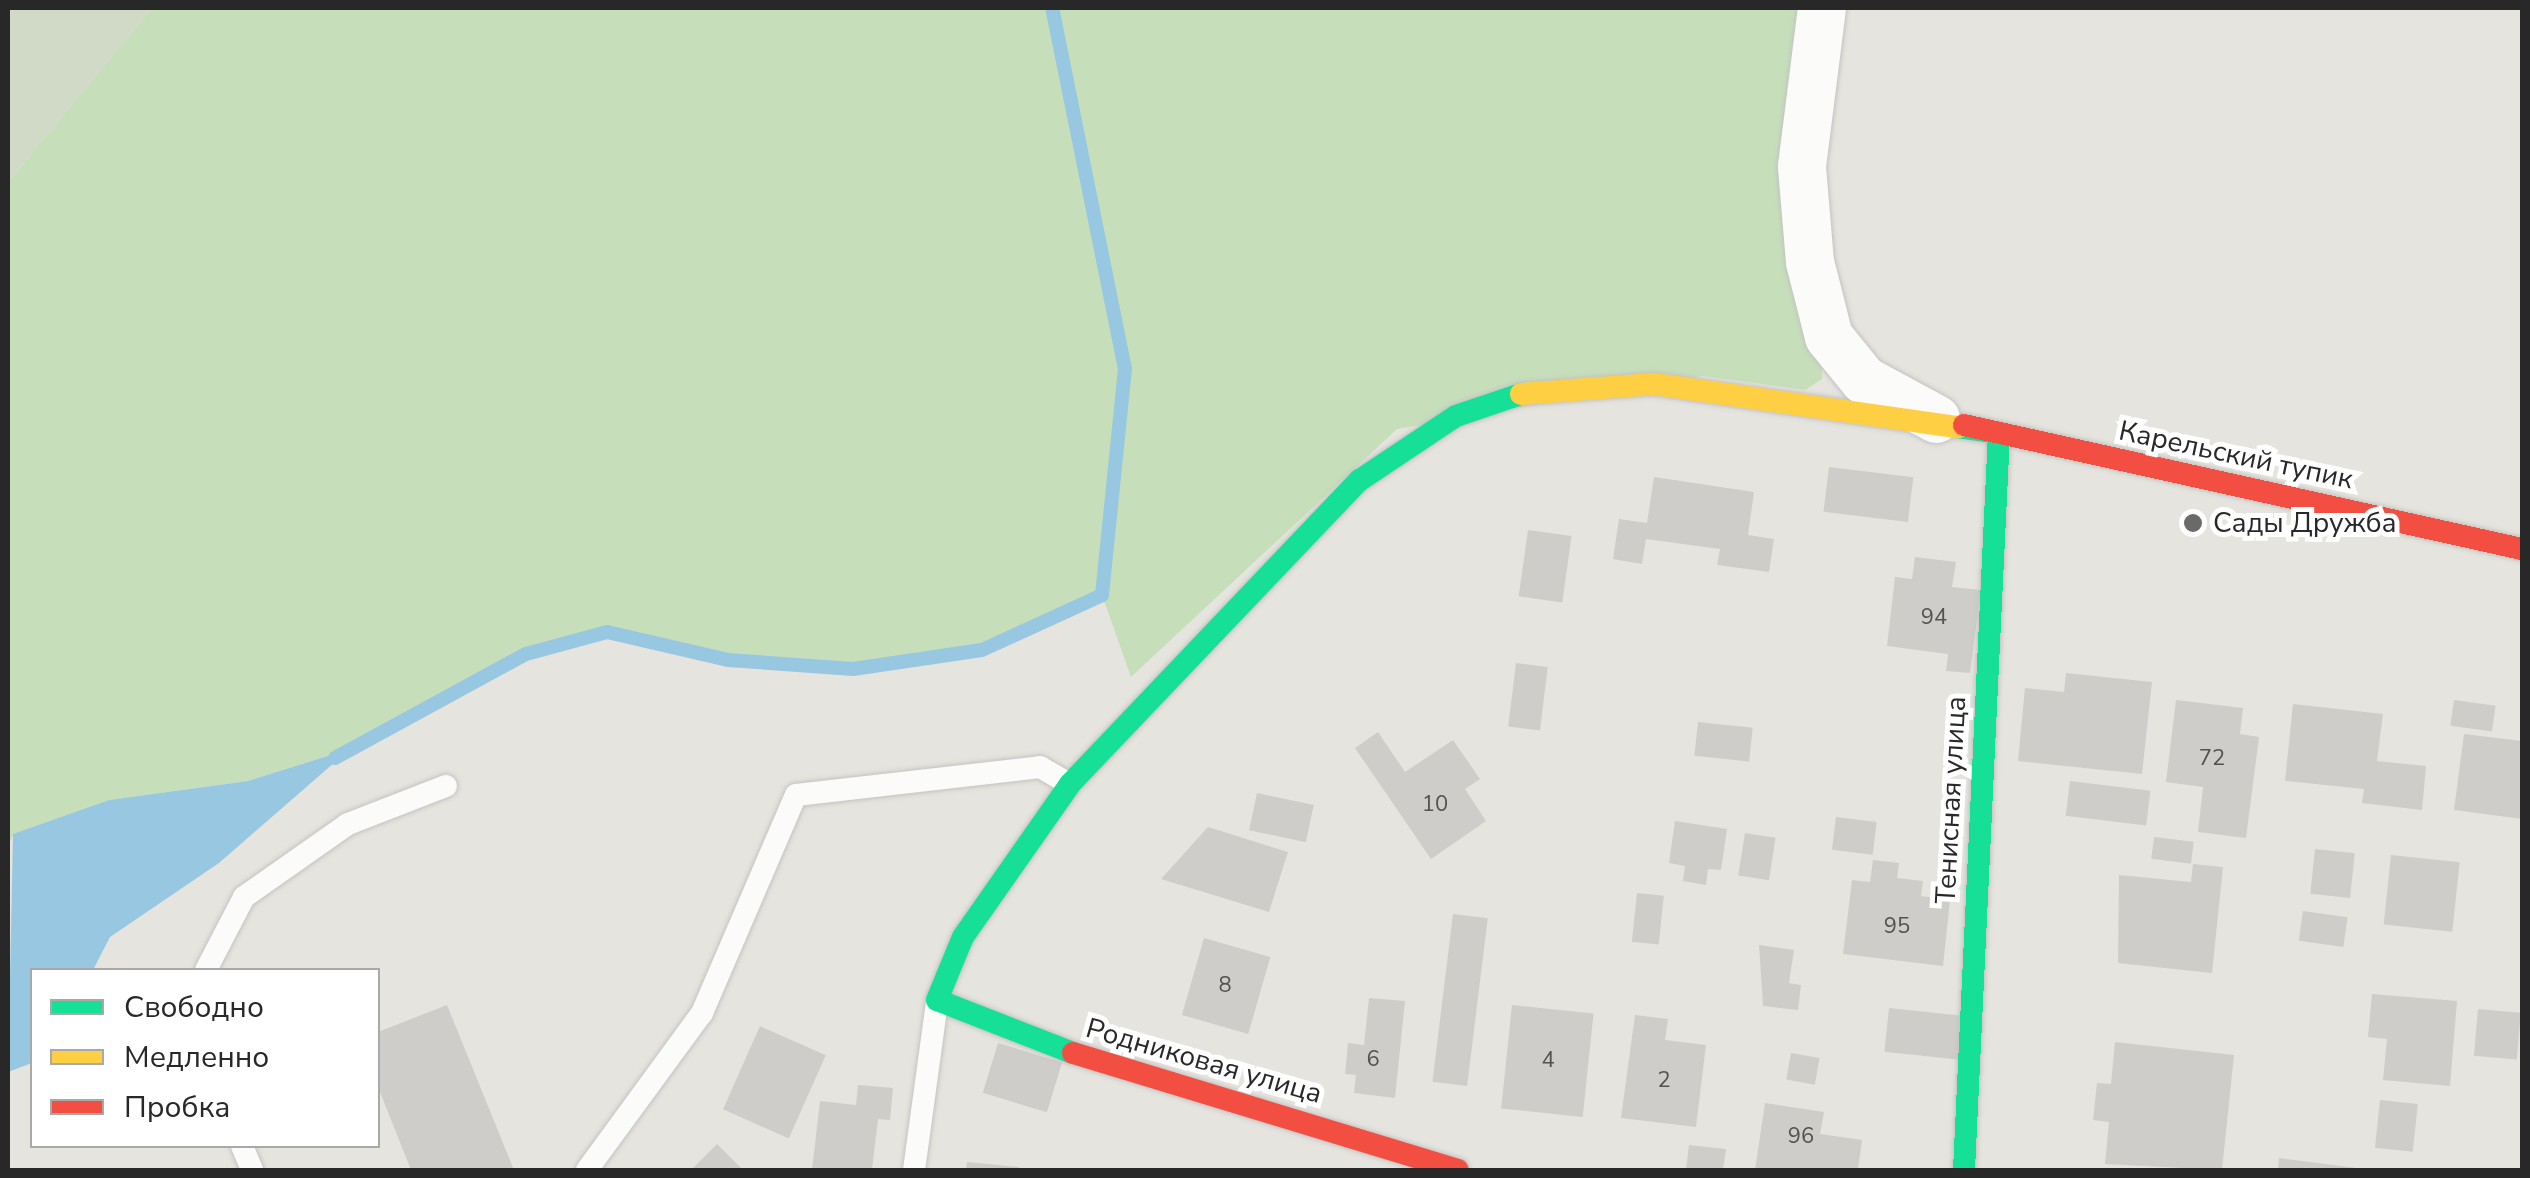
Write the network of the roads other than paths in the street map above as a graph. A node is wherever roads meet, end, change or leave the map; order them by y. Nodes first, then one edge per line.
1 (1822, 8) edge
2 (1936, 419) joint
3 (1999, 433) junction
4 (2522, 549) edge
5 (1070, 784) junction
6 (446, 786) dead end
7 (207, 968) edge
8 (938, 1000) junction
9 (1445, 1168) edge
10 (587, 1170) edge
11 (914, 1170) edge
12 (1964, 1170) edge

1 - 2 street
2 - 3 street, Карельский тупик
3 - 4 street, Карельский тупик
3 - 5 street
3 - 12 street, Тенисная улица
5 - 8 street
5 - 10 lane
6 - 7 lane
8 - 9 street, Родниковая улица
8 - 11 lane

